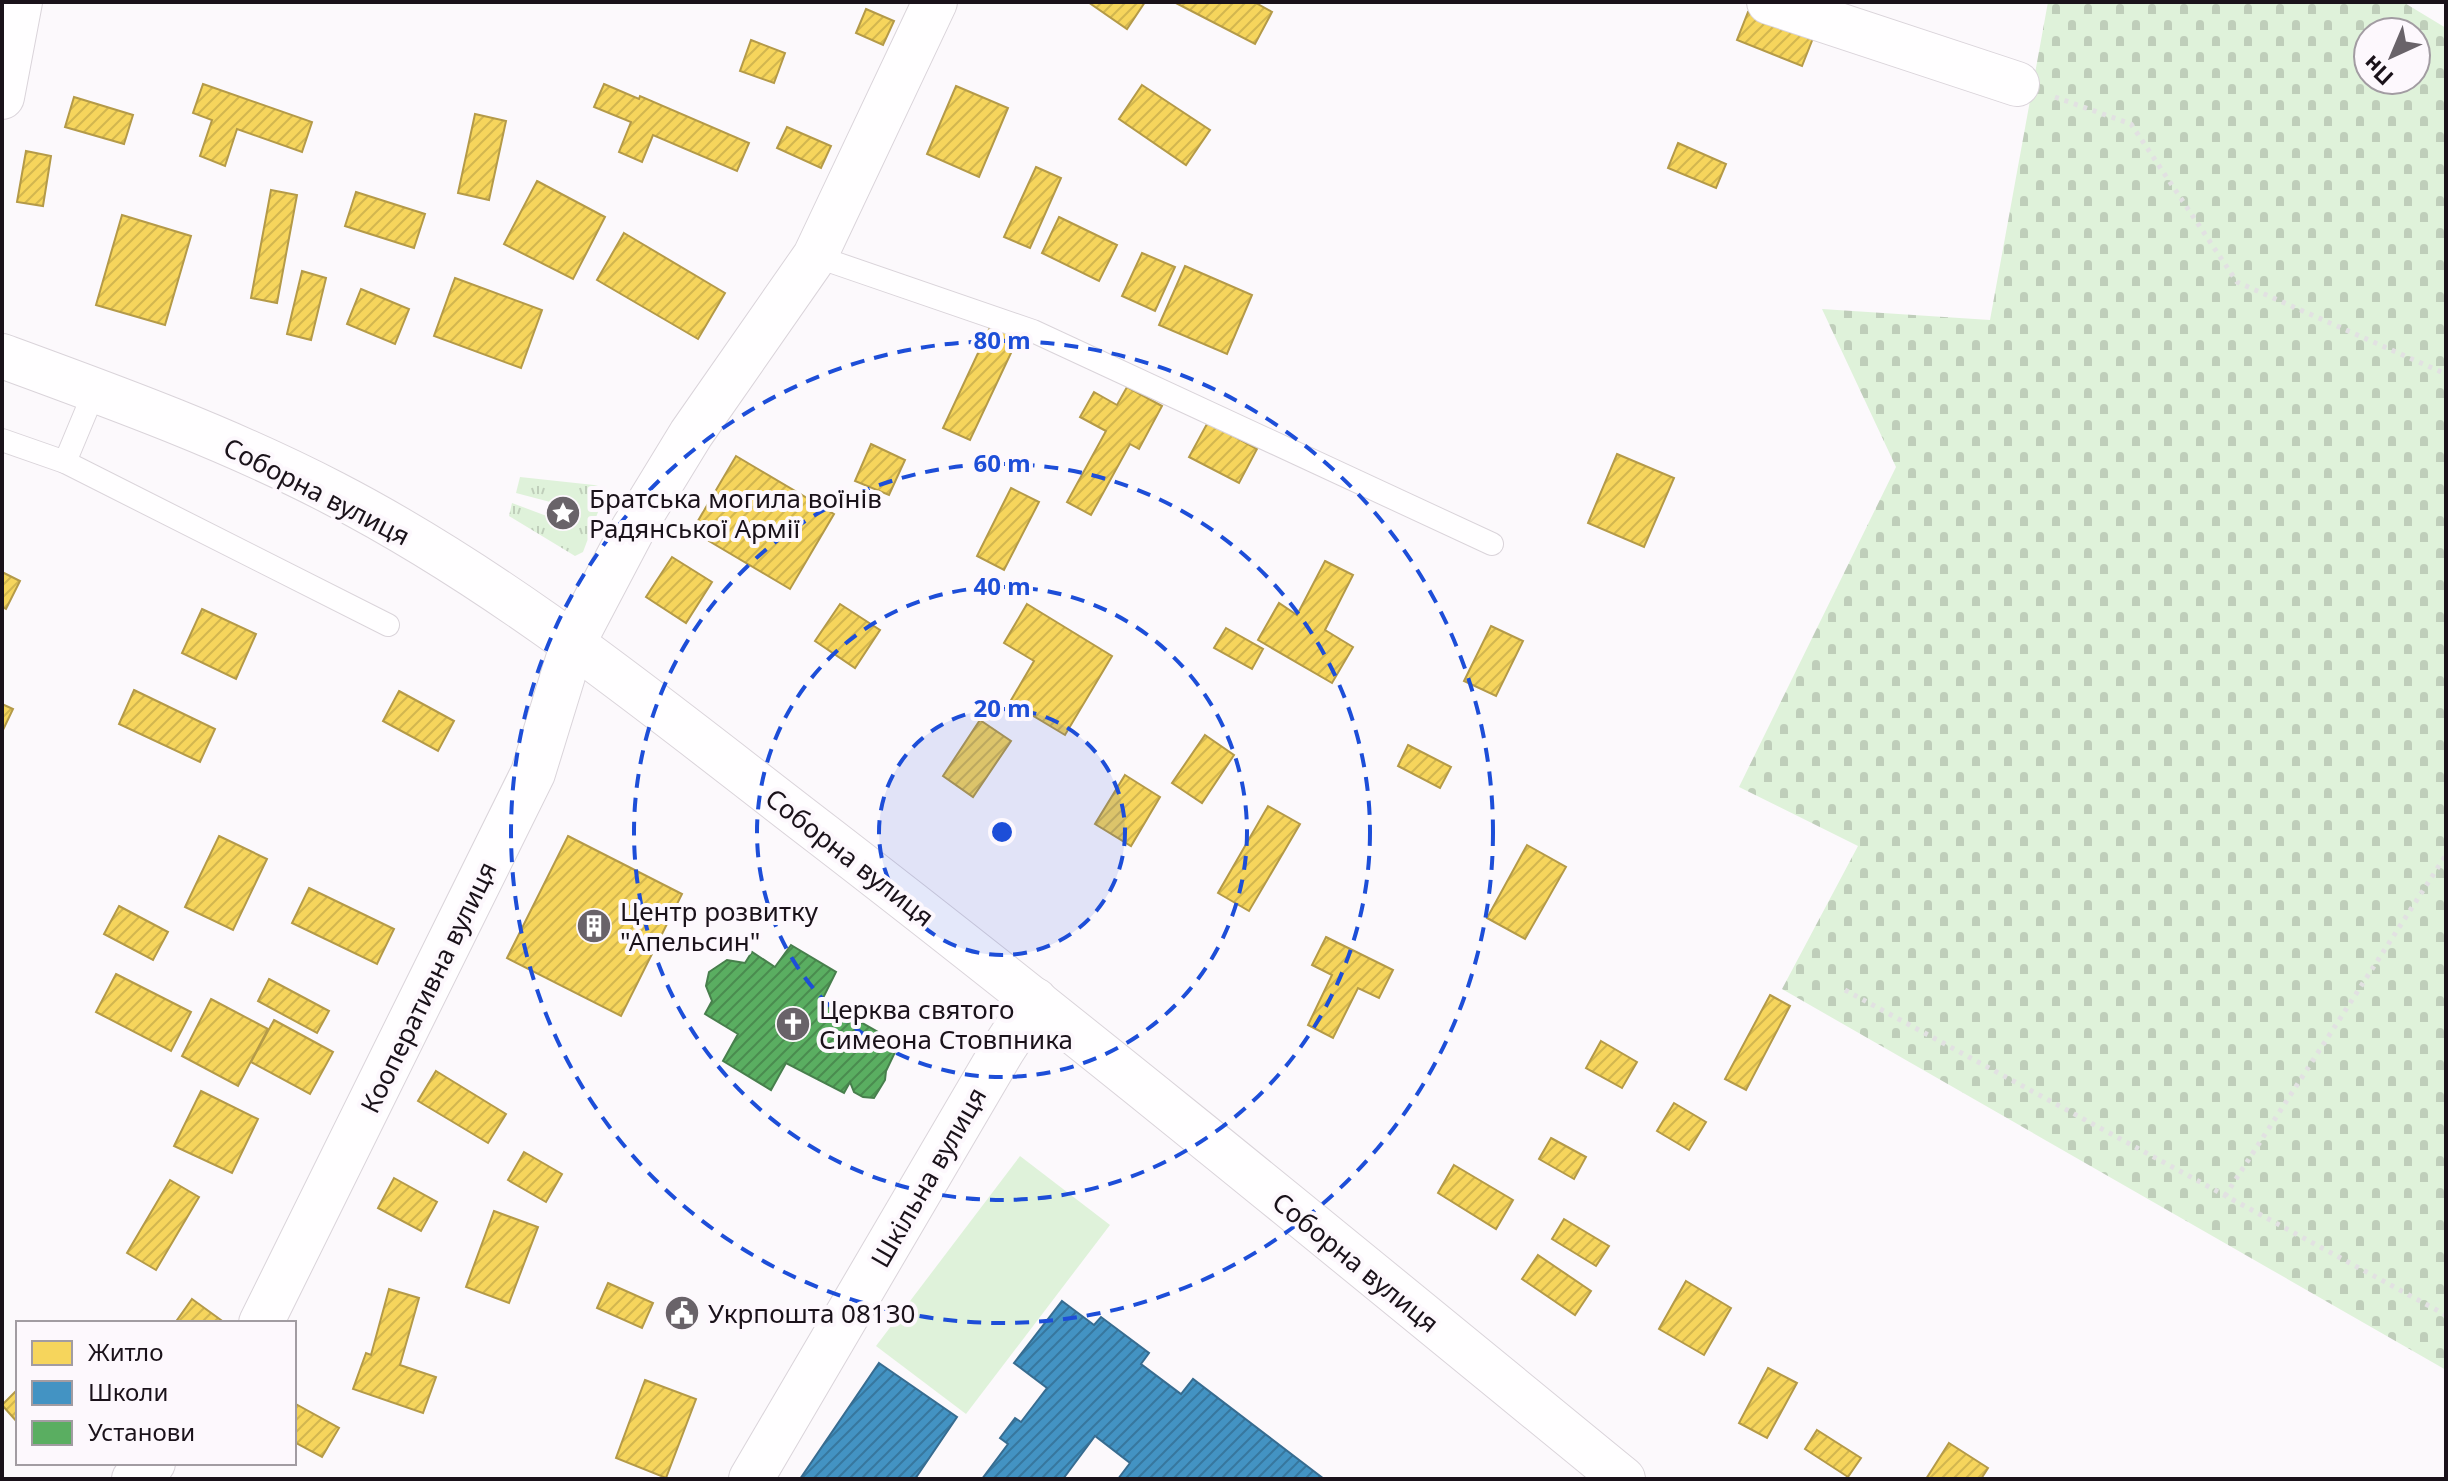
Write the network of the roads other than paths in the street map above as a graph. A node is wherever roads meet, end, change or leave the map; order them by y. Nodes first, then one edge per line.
1 (20, 2) edge
2 (935, 2) edge
3 (1769, 2) edge
4 (2017, 84) road end
5 (2, 97) edge
6 (815, 256) junction
7 (2, 356) edge
8 (95, 390) junction
9 (2, 440) edge
10 (65, 462) junction
11 (1492, 544) dead end
12 (388, 625) dead end
13 (573, 643) junction
14 (1035, 1000) junction
15 (262, 1321) edge
16 (151, 1465) edge
17 (134, 1479) edge
18 (751, 1479) edge
19 (1623, 1479) edge

1 - 5 street
2 - 6 street, Кооперативна вулиця
3 - 4 street
6 - 11 lane
6 - 13 street, Кооперативна вулиця
7 - 8 street, Соборна вулиця
8 - 10 lane
8 - 13 street, Соборна вулиця
9 - 10 lane
10 - 12 lane
13 - 14 street, Соборна вулиця
13 - 15 street, Кооперативна вулиця
14 - 18 street, Шкільна вулиця
14 - 19 street, Соборна вулиця
16 - 17 street

